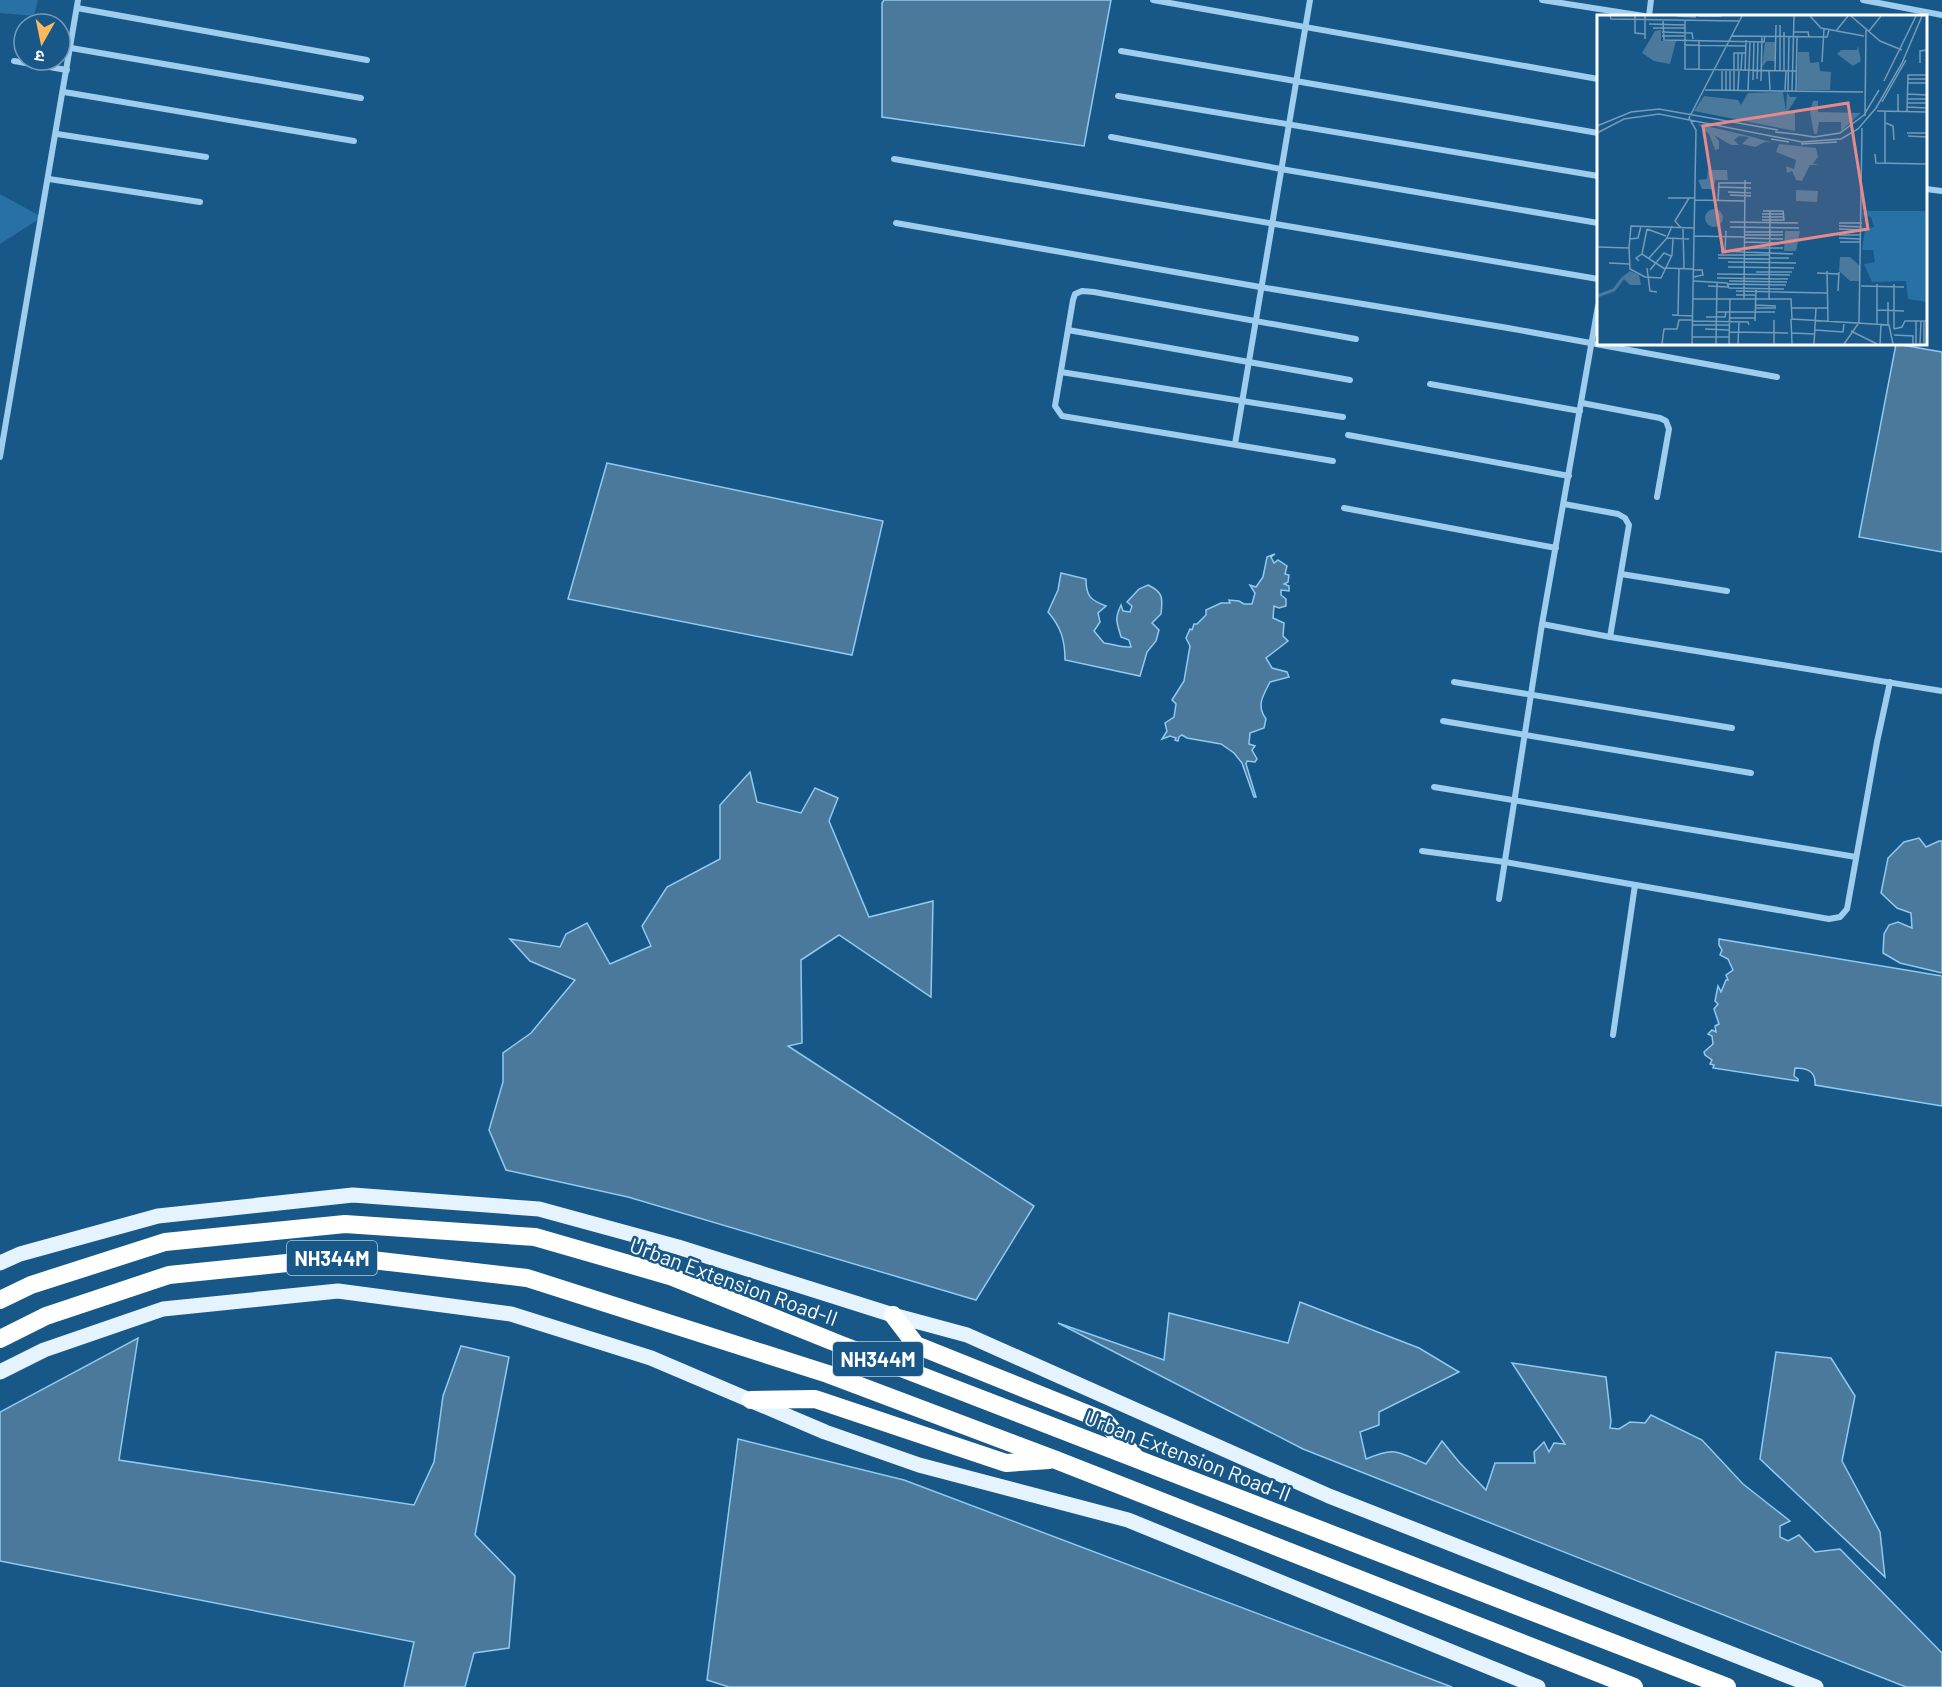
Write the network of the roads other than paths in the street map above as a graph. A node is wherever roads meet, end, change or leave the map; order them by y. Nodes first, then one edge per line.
1 (78, 0) edge
2 (1153, 0) edge
3 (1310, 0) edge
4 (1542, 0) edge
5 (1651, 0) edge
6 (1863, 0) edge
7 (77, 8) junction
8 (1640, 15) edge
9 (1646, 15) edge
10 (1942, 15) edge
11 (1305, 28) junction
12 (72, 41) edge
13 (72, 48) edge
14 (1121, 51) dead end
15 (368, 60) dead end
16 (67, 72) edge
17 (1597, 79) edge
18 (1296, 82) junction
19 (64, 92) junction
20 (1118, 96) dead end
21 (361, 98) dead end
22 (1288, 125) junction
23 (1597, 133) edge
24 (57, 134) junction
25 (1111, 137) dead end
26 (354, 141) dead end
27 (207, 158) dead end
28 (894, 159) dead end
29 (1281, 168) junction
30 (1597, 176) edge
31 (49, 179) junction
32 (1927, 189) edge
33 (1942, 191) edge
34 (200, 202) dead end
35 (1597, 222) edge
36 (896, 223) dead end
37 (1271, 224) junction
38 (1597, 279) edge
39 (1260, 287) junction
40 (1597, 317) edge
41 (1255, 321) junction
42 (1068, 330) junction
43 (1356, 339) dead end
44 (1592, 344) junction
45 (1597, 345) edge
46 (1598, 345) edge
47 (1248, 362) junction
48 (1061, 372) junction
49 (1777, 377) dead end
50 (1350, 380) dead end
51 (1430, 384) dead end
52 (1242, 401) junction
53 (1582, 403) junction
54 (1580, 411) junction
55 (1343, 417) dead end
56 (1348, 435) dead end
57 (1235, 444) junction
58 (0, 457) edge
59 (1333, 461) dead end
60 (1569, 476) junction
61 (1657, 497) dead end
62 (1564, 504) junction
63 (1344, 508) dead end
64 (1556, 548) junction
65 (1621, 574) junction
66 (1727, 591) dead end
67 (1542, 624) junction
68 (1610, 637) junction
69 (1454, 682) dead end
70 (1890, 682) junction
71 (1942, 692) edge
72 (1532, 695) junction
73 (1443, 721) dead end
74 (1732, 728) dead end
75 (1525, 735) junction
76 (1751, 772) dead end
77 (1434, 787) dead end
78 (1515, 799) junction
79 (1422, 851) dead end
80 (1856, 857) junction
81 (1505, 862) junction
82 (1635, 885) junction
83 (1499, 898) dead end
84 (1613, 1035) dead end
85 (0, 1263) edge
86 (0, 1300) edge
87 (893, 1315) junction
88 (0, 1339) edge
89 (0, 1372) edge
90 (751, 1400) junction
91 (1056, 1460) junction
92 (1137, 1460) junction
93 (1538, 1687) edge
94 (1634, 1687) edge
95 (1727, 1687) edge
96 (1816, 1687) edge

1 - 7 street
2 - 11 street
3 - 11 street
4 - 8 street
5 - 9 street
6 - 10 street
7 - 12 street
7 - 15 street
11 - 17 street
11 - 18 street
13 - 21 street
14 - 18 street
16 - 19 street
18 - 22 street
18 - 23 street
19 - 24 street
19 - 26 street
20 - 22 street
22 - 29 street
22 - 30 street
24 - 27 street
24 - 31 street
25 - 29 street
28 - 37 street
29 - 35 street
29 - 37 street
31 - 34 street
31 - 58 street
32 - 33 street
36 - 39 street
37 - 38 street
37 - 39 street
39 - 41 street
39 - 44 street
40 - 44 street
41 - 42 street
41 - 43 street
41 - 47 street
42 - 47 street
42 - 48 street
44 - 45 street
44 - 53 street
46 - 49 street
47 - 50 street
47 - 52 street
48 - 52 street
48 - 57 street
51 - 54 street
52 - 55 street
52 - 57 street
53 - 54 street
53 - 61 street
54 - 60 street
56 - 60 street
57 - 59 street
60 - 62 street
62 - 64 street
62 - 65 street
63 - 64 street
64 - 67 street
65 - 66 street
65 - 68 street
67 - 68 street
67 - 72 street
68 - 70 street
69 - 72 street
70 - 71 street
70 - 80 street
72 - 74 street
72 - 75 street
73 - 75 street
75 - 76 street
75 - 78 street
77 - 78 street
78 - 80 street
78 - 81 street
79 - 81 street
80 - 82 street
81 - 82 street
81 - 83 street
82 - 84 street
85 - 87 main road
86 - 92 highway, Urban Extension Road-II / NH344M
87 - 92 highway
87 - 96 main road
88 - 91 highway, NH344M
89 - 90 main road
90 - 91 highway
90 - 93 main road
91 - 94 highway, NH344M
92 - 95 highway, Urban Extension Road-II / NH344M

